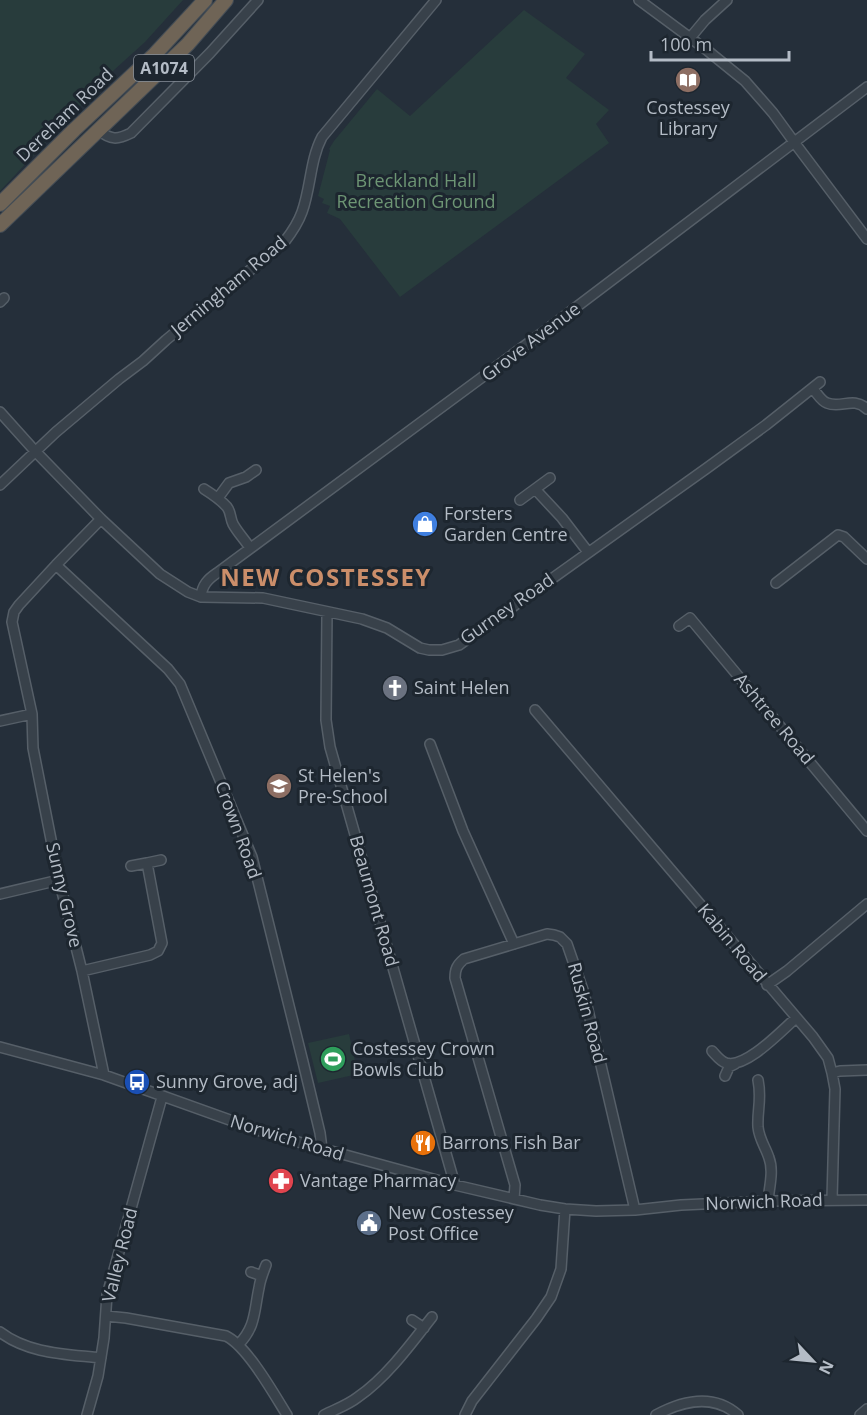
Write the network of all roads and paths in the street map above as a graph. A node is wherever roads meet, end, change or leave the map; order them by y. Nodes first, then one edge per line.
1 (205, 0) edge
2 (226, 0) edge
3 (258, 0) edge
4 (436, 0) edge
5 (639, 0) edge
6 (727, 0) edge
7 (690, 38) junction
8 (867, 87) edge
9 (86, 118) junction
10 (98, 130) junction
11 (794, 142) junction
12 (0, 204) edge
13 (0, 225) edge
14 (867, 240) edge
15 (867, 409) edge
16 (0, 412) edge
17 (35, 451) junction
18 (256, 470) dead end
19 (550, 478) dead end
20 (0, 485) edge
21 (204, 489) dead end
22 (535, 489) junction
23 (218, 498) junction
24 (520, 500) dead end
25 (101, 519) junction
26 (250, 548) junction
27 (588, 552) junction
28 (867, 559) edge
29 (56, 565) junction
30 (778, 577) dead end
31 (201, 597) junction
32 (327, 612) junction
33 (679, 626) dead end
34 (535, 710) dead end
35 (552, 712) dead end
36 (32, 714) junction
37 (543, 719) junction
38 (0, 721) edge
39 (430, 744) dead end
40 (867, 831) edge
41 (161, 860) dead end
42 (147, 862) junction
43 (131, 866) dead end
44 (59, 879) junction
45 (0, 894) edge
46 (867, 904) edge
47 (514, 944) junction
48 (82, 971) junction
49 (767, 985) junction
50 (796, 1018) junction
51 (0, 1047) edge
52 (712, 1051) dead end
53 (738, 1063) junction
54 (867, 1070) edge
55 (832, 1073) junction
56 (104, 1075) junction
57 (725, 1076) dead end
58 (758, 1080) dead end
59 (162, 1097) junction
60 (322, 1149) junction
61 (455, 1185) junction
62 (514, 1199) junction
63 (832, 1199) junction
64 (867, 1200) edge
65 (768, 1201) junction
66 (565, 1209) junction
67 (635, 1210) junction
68 (266, 1265) dead end
69 (251, 1272) dead end
70 (262, 1276) junction
71 (106, 1316) junction
72 (432, 1317) dead end
73 (412, 1320) dead end
74 (424, 1328) junction
75 (0, 1332) edge
76 (238, 1345) junction
77 (101, 1358) junction
78 (867, 1409) edge
79 (87, 1415) edge
80 (287, 1415) edge
81 (324, 1415) edge
82 (465, 1415) edge
83 (656, 1415) edge
84 (738, 1415) edge
85 (860, 1415) edge

1 - 9 highway, Dereham Road / A1074
2 - 10 highway, Dereham Road / A1074
3 - 10 street, Dereham Road
4 - 17 street, Jerningham Road
5 - 7 street
6 - 7 street
7 - 11 street
8 - 11 street, Grove Avenue
9 - 10 highway
9 - 12 highway, Dereham Road / A1074
10 - 13 highway, Dereham Road / A1074
11 - 14 street
11 - 26 street, Grove Avenue
15 - 27 street, Gurney Road
16 - 17 street, Gurney Road
17 - 20 street, Jerningham Road
17 - 25 street, Gurney Road
18 - 23 street
19 - 22 street
21 - 23 street
22 - 24 street
22 - 27 street
23 - 26 street
25 - 29 street
25 - 31 street, Gurney Road
26 - 31 street, Grove Avenue
27 - 32 street, Gurney Road
28 - 30 street
29 - 36 street, Sunny Grove
29 - 60 street, Crown Road
31 - 32 street, Gurney Road
32 - 61 street, Beaumont Road
33 - 40 street, Ashtree Road
34 - 37 street, Kabin Road
35 - 37 street
36 - 38 street
36 - 44 street, Sunny Grove
37 - 49 street, Kabin Road
39 - 47 street
41 - 42 street
42 - 43 street
42 - 48 street
44 - 45 street
44 - 48 street, Sunny Grove
46 - 49 street
47 - 62 street, Ruskin Road
47 - 67 street, Ruskin Road
48 - 56 street, Sunny Grove
49 - 50 street, Kabin Road
50 - 53 street
50 - 55 street, Kabin Road
51 - 56 street, Norwich Road
52 - 53 street
53 - 57 street
54 - 55 street
55 - 63 street, Kabin Road
56 - 59 street, Norwich Road
58 - 65 street
59 - 60 street, Norwich Road
59 - 71 street, Valley Road
60 - 61 street, Norwich Road
61 - 62 street, Norwich Road
62 - 66 street, Norwich Road
63 - 64 street, Norwich Road
63 - 65 street, Norwich Road
65 - 67 street, Norwich Road
66 - 67 street, Norwich Road
66 - 82 street
68 - 70 street
69 - 70 street
70 - 76 street
71 - 76 street
71 - 77 street, Valley Road
72 - 74 street
73 - 74 street
74 - 81 street
75 - 77 street
76 - 80 street
77 - 79 street, Valley Road
78 - 85 street
83 - 84 street

